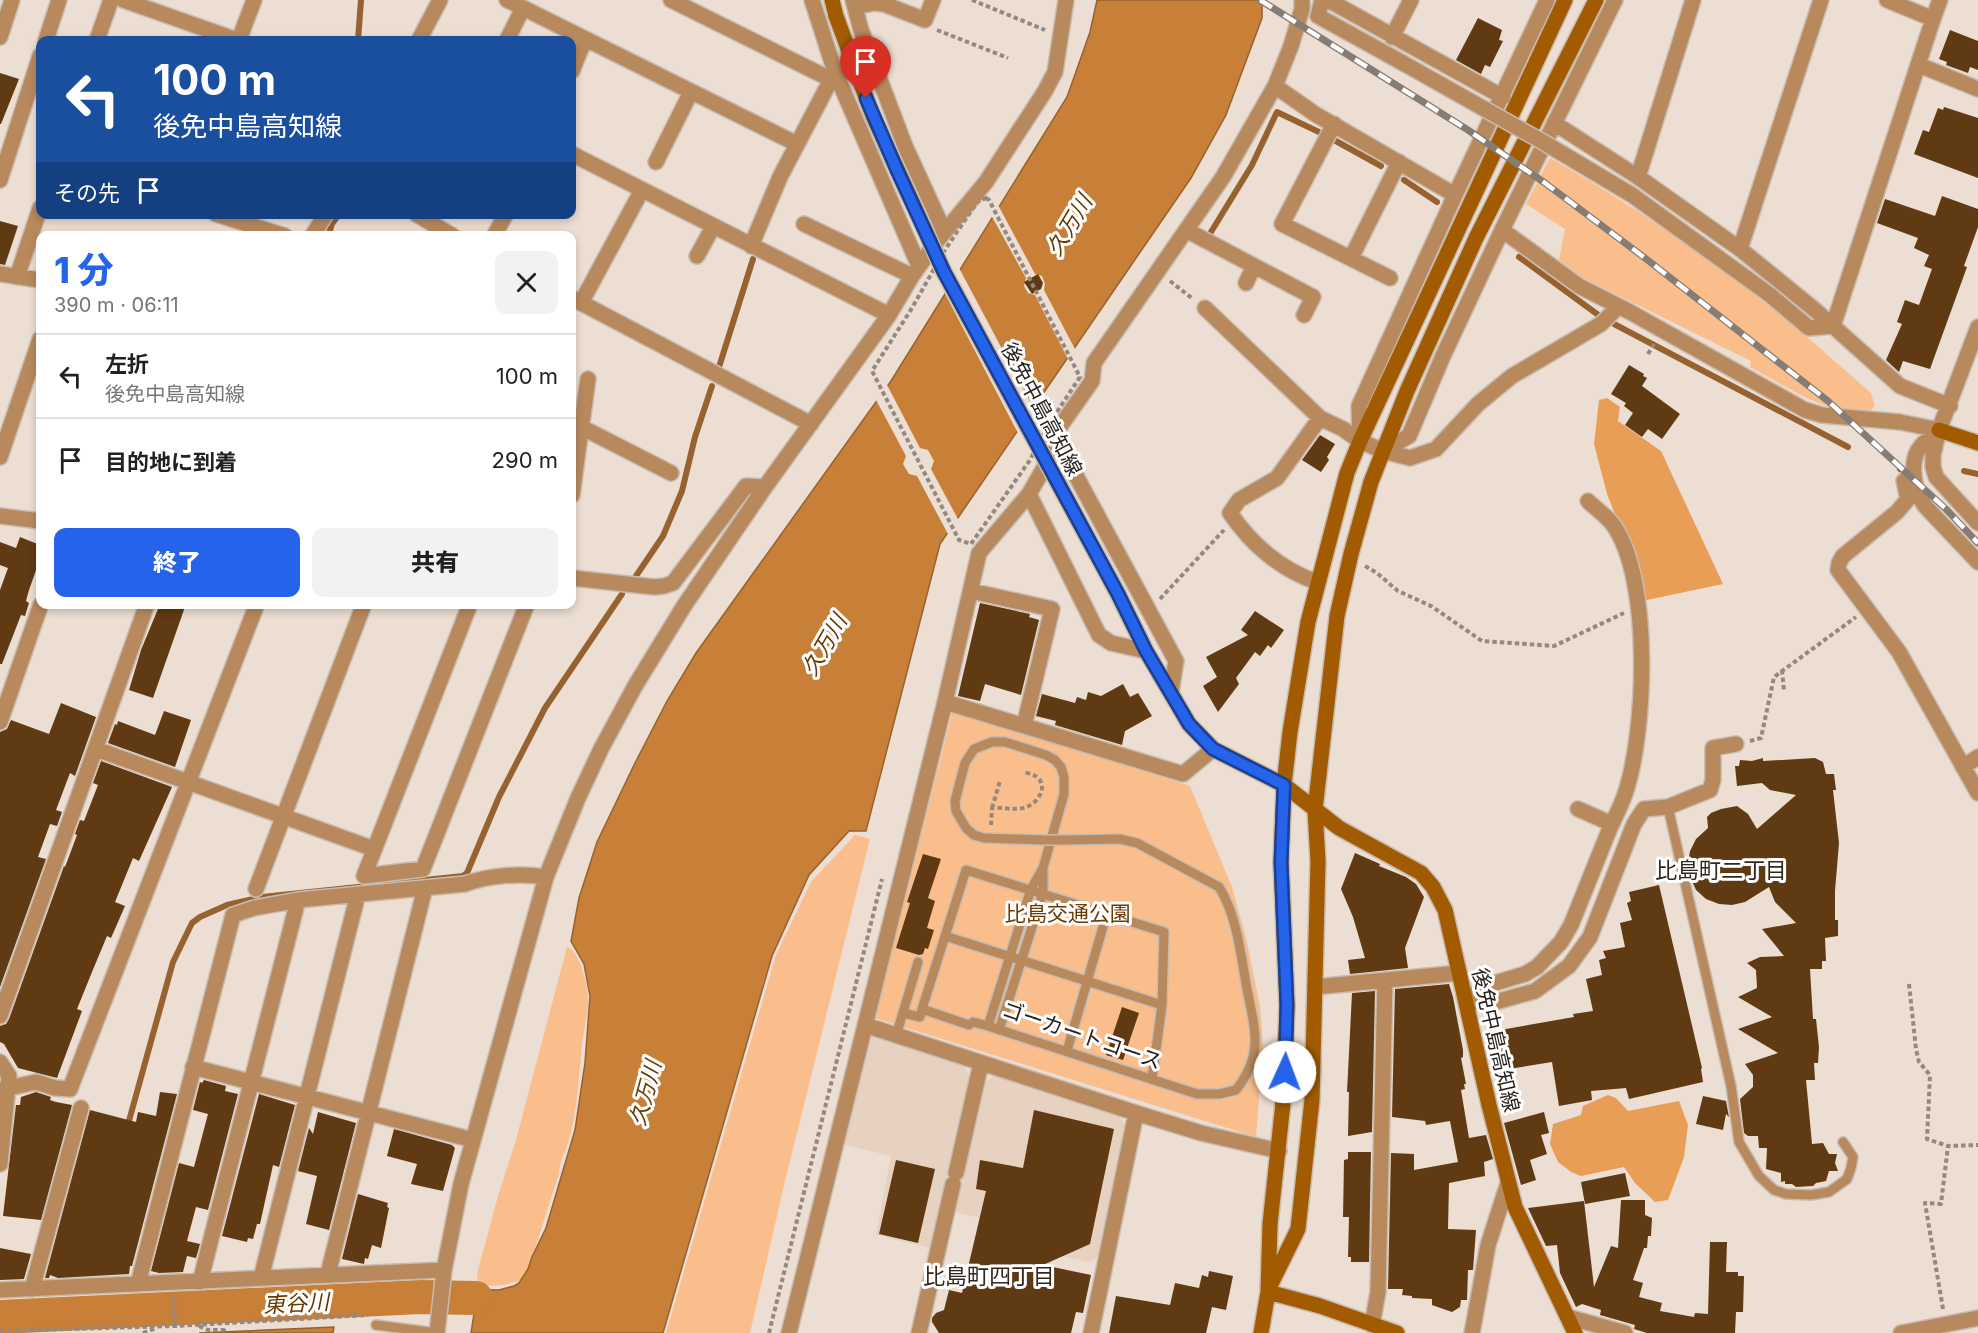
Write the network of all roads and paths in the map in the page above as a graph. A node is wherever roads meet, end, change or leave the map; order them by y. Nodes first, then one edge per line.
1 (12, 0) edge
2 (59, 0) edge
3 (111, 0) edge
4 (123, 0) edge
5 (254, 0) edge
6 (440, 0) edge
7 (507, 0) edge
8 (671, 0) edge
9 (832, 0) edge
10 (933, 0) edge
11 (972, 0) edge
12 (1066, 0) edge
13 (1302, 0) edge
14 (1322, 0) edge
15 (1328, 0) edge
16 (1411, 0) edge
17 (1547, 0) edge
18 (1565, 0) edge
19 (1596, 0) edge
20 (1615, 0) edge
21 (1693, 0) edge
22 (1821, 0) edge
23 (1887, 0) edge
24 (1940, 0) edge
25 (811, 1) edge
26 (149, 4) edge
27 (854, 4) edge
28 (523, 8) junction
29 (1933, 19) junction
30 (925, 20) junction
31 (1045, 30) dead end
32 (47, 36) edge
33 (98, 36) edge
34 (228, 36) edge
35 (240, 36) edge
36 (421, 36) edge
37 (509, 36) edge
38 (0, 37) edge
39 (1392, 37) junction
40 (585, 39) junction
41 (1008, 58) dead end
42 (576, 61) edge
43 (1919, 65) junction
44 (36, 68) edge
45 (833, 76) junction
46 (1275, 86) junction
47 (1978, 88) edge
48 (691, 92) junction
49 (1503, 97) junction
50 (1554, 123) junction
51 (1334, 124) junction
52 (797, 144) junction
53 (576, 156) edge
54 (656, 162) dead end
55 (1399, 162) junction
56 (1638, 177) junction
57 (0, 180) edge
58 (642, 190) junction
59 (1455, 195) junction
60 (979, 201) dead end
61 (36, 219) edge
62 (232, 219) edge
63 (424, 219) edge
64 (804, 224) dead end
65 (713, 227) junction
66 (1186, 230) junction
67 (1502, 230) junction
68 (269, 231) edge
69 (445, 231) edge
70 (941, 242) junction
71 (751, 246) junction
72 (1740, 249) junction
73 (697, 256) dead end
74 (1351, 258) junction
75 (1254, 266) junction
76 (916, 271) junction
77 (0, 274) edge
78 (17, 277) junction
79 (1389, 278) dead end
80 (36, 279) edge
81 (1167, 279) dead end
82 (1246, 283) dead end
83 (576, 300) edge
84 (1618, 307) junction
85 (1205, 308) joint
86 (889, 315) junction
87 (1304, 315) dead end
88 (1833, 326) junction
89 (1978, 327) edge
90 (36, 351) edge
91 (873, 376) dead end
92 (1080, 377) dead end
93 (588, 378) dead end
94 (1950, 406) junction
95 (1320, 418) junction
96 (811, 424) junction
97 (581, 427) junction
98 (1939, 430) junction
99 (1054, 435) junction
100 (1360, 441) junction
101 (1978, 443) edge
102 (1383, 451) junction
103 (0, 457) edge
104 (576, 465) edge
105 (670, 473) dead end
106 (1914, 473) junction
107 (765, 488) junction
108 (1029, 494) junction
109 (1588, 501) dead end
110 (0, 516) edge
111 (1235, 519) junction
112 (36, 520) edge
113 (1978, 523) edge
114 (959, 540) dead end
115 (1978, 562) edge
116 (1364, 566) dead end
117 (576, 578) edge
118 (1317, 582) junction
119 (971, 591) junction
120 (1638, 606) junction
121 (39, 609) edge
122 (145, 609) edge
123 (255, 609) edge
124 (362, 609) edge
125 (468, 609) edge
126 (525, 609) edge
127 (1866, 609) junction
128 (1149, 611) junction
129 (1146, 651) junction
130 (1782, 669) junction
131 (1784, 690) dead end
132 (1171, 692) junction
133 (945, 702) junction
134 (0, 722) edge
135 (1024, 726) junction
136 (1761, 738) dead end
137 (1736, 744) dead end
138 (96, 749) junction
139 (1213, 749) junction
140 (1978, 757) edge
141 (1963, 767) junction
142 (1023, 772) dead end
143 (1000, 781) dead end
144 (188, 782) junction
145 (1284, 785) junction
146 (1978, 793) edge
147 (1668, 807) junction
148 (992, 808) junction
149 (1578, 809) dead end
150 (1315, 810) junction
151 (282, 816) junction
152 (1612, 824) junction
153 (991, 831) dead end
154 (374, 849) junction
155 (1043, 868) junction
156 (546, 878) junction
157 (425, 888) junction
158 (256, 889) dead end
159 (1031, 889) junction
160 (1043, 893) junction
161 (358, 894) junction
162 (298, 900) junction
163 (1010, 909) dead end
164 (1107, 913) junction
165 (1048, 921) dead end
166 (945, 936) junction
167 (1010, 956) junction
168 (1021, 960) junction
169 (918, 962) dead end
170 (1460, 972) junction
171 (1385, 980) junction
172 (1087, 981) junction
173 (1909, 984) dead end
174 (1315, 987) junction
175 (1466, 1002) junction
176 (1162, 1005) junction
177 (922, 1009) junction
178 (903, 1013) junction
179 (0, 1016) edge
180 (865, 1025) junction
181 (988, 1026) junction
182 (999, 1030) junction
183 (896, 1035) junction
184 (1066, 1051) junction
185 (0, 1062) edge
186 (981, 1063) junction
187 (193, 1067) junction
188 (1152, 1079) junction
189 (250, 1082) junction
190 (4, 1089) edge
191 (306, 1097) junction
192 (81, 1108) dead end
193 (370, 1113) junction
194 (1136, 1113) junction
195 (473, 1140) junction
196 (1844, 1142) dead end
197 (1978, 1145) edge
198 (1948, 1146) junction
199 (1279, 1151) junction
200 (0, 1164) edge
201 (1508, 1183) junction
202 (328, 1274) junction
203 (443, 1277) junction
204 (261, 1278) junction
205 (200, 1282) junction
206 (138, 1284) junction
207 (32, 1289) junction
208 (0, 1290) edge
209 (1268, 1292) junction
210 (174, 1294) dead end
211 (378, 1315) dead end
212 (1568, 1317) junction
213 (1978, 1318) edge
214 (1372, 1324) junction
215 (1946, 1324) junction
216 (198, 1325) junction
217 (376, 1325) dead end
218 (175, 1326) junction
219 (157, 1327) junction
220 (0, 1331) edge
221 (224, 1332) edge
222 (143, 1333) edge
223 (437, 1333) edge
224 (789, 1333) edge
225 (919, 1333) edge
226 (1091, 1333) edge
227 (1261, 1333) edge
228 (1397, 1333) edge
229 (1472, 1333) edge
230 (1575, 1333) edge
231 (1625, 1333) edge
232 (1901, 1333) edge

1 - 38 street
2 - 32 street
3 - 33 street
4 - 26 street
5 - 35 street
6 - 36 street
7 - 28 street
8 - 45 street
9 - 129 main road, 後免中島高知線, bridge
10 - 30 street
11 - 31 path
12 - 70 street
13 - 46 street
14 - 88 street, bridge
15 - 39 street
16 - 39 street
17 - 49 street
18 - 100 main road
19 - 102 main road
20 - 50 street
21 - 56 street
22 - 72 street
23 - 29 street
24 - 29 street
25 - 45 street
26 - 34 street
27 - 30 street
27 - 70 street
28 - 37 street
28 - 40 street
29 - 43 street
30 - 41 path
39 - 49 street
40 - 42 street
40 - 48 street
43 - 47 street
43 - 88 street
44 - 57 street
45 - 52 street
45 - 76 street
46 - 51 street
46 - 66 street
48 - 52 street
48 - 54 street
49 - 59 street
50 - 56 street
50 - 67 street
51 - 55 street
51 - 74 street
52 - 71 street
53 - 58 street
55 - 59 street
55 - 74 street
56 - 72 street
58 - 65 street
58 - 83 street
59 - 100 street
60 - 92 path
61 - 78 street
62 - 68 street
63 - 69 street
64 - 76 street
65 - 71 street
65 - 73 street
66 - 75 street
66 - 99 street
67 - 84 street
67 - 102 street
70 - 76 street
71 - 86 street
72 - 88 street
74 - 79 street
75 - 82 street
75 - 87 street
76 - 86 street
77 - 78 street
78 - 80 street
81 - 85 path
83 - 96 street
84 - 98 street
84 - 102 street
85 - 95 street
86 - 96 street
88 - 94 street
89 - 94 street
90 - 103 street
91 - 114 path
93 - 97 street
94 - 98 street
95 - 100 street
95 - 111 street
96 - 107 street
97 - 104 street
97 - 105 street
98 - 101 main road
98 - 106 street
98 - 113 street
99 - 108 street
99 - 128 street
100 - 102 street
100 - 118 main road
102 - 150 main road
106 - 115 street
106 - 127 street
107 - 117 street
107 - 156 street
108 - 119 street
108 - 129 street
109 - 120 street
110 - 112 street
111 - 118 street
111 - 128 path
116 - 120 path
118 - 145 main road
119 - 133 street
119 - 135 street
120 - 152 street
121 - 134 street
122 - 138 street
123 - 144 street
124 - 151 street
125 - 154 street
126 - 154 street
127 - 130 path
127 - 141 street
128 - 132 street
129 - 132 main road, 後免中島高知線
130 - 131 path
130 - 136 path
132 - 139 main road, 後免中島高知線
133 - 135 street
133 - 180 street
135 - 139 street
137 - 147 street
138 - 144 street
138 - 179 street
139 - 145 main road, 後免中島高知線
140 - 141 street
141 - 146 street
142 - 148 path
143 - 148 path
144 - 151 street
144 - 190 street
145 - 150 main road, 後免中島高知線
145 - 199 main road
147 - 175 street
147 - 196 lane
148 - 153 path
149 - 152 street
150 - 170 main road, 後免中島高知線
150 - 174 main road
151 - 154 street
151 - 158 street
152 - 175 street
155 - 159 lane, ゴーカートコース
155 - 160 lane
155 - 188 lane, ゴーカートコース, bridge
156 - 157 street
156 - 195 street
157 - 161 street
157 - 193 street
159 - 160 lane
159 - 166 lane
159 - 167 lane, ゴーカートコース
160 - 164 lane
160 - 168 lane
161 - 162 street
161 - 191 street
162 - 187 street
162 - 189 street
163 - 165 path, bridge
164 - 172 lane
164 - 176 lane
166 - 167 lane
166 - 177 lane
167 - 168 lane
167 - 181 lane, ゴーカートコース
168 - 172 lane
168 - 182 lane
169 - 178 lane
170 - 171 street
170 - 175 main road, 後免中島高知線
171 - 174 street
171 - 214 street
172 - 176 lane
172 - 184 lane
173 - 198 path
174 - 209 main road
175 - 201 main road, 後免中島高知線
176 - 188 lane
177 - 178 lane
177 - 181 lane
178 - 183 lane
180 - 183 street
180 - 224 street
181 - 182 lane, ゴーカートコース
182 - 184 lane, ゴーカートコース
183 - 186 street
184 - 188 lane, ゴーカートコース
185 - 190 street
186 - 194 street
186 - 225 street
187 - 189 street
187 - 206 street
189 - 191 street
189 - 205 street
190 - 200 street
191 - 193 street
191 - 204 street
192 - 207 street
193 - 195 street
193 - 202 street
194 - 199 street
194 - 226 street
195 - 203 street
197 - 198 path
198 - 215 path
199 - 209 main road
201 - 212 main road, 後免中島高知線
201 - 229 street
202 - 203 street
202 - 204 street
203 - 223 street
204 - 205 street
205 - 206 street
206 - 207 street
207 - 208 street
209 - 214 main road
209 - 227 main road
210 - 218 path
211 - 216 path
212 - 230 main road, 後免中島高知線
212 - 231 street
213 - 215 street
214 - 228 main road
215 - 232 street
216 - 218 path
216 - 221 path
217 - 223 lane
218 - 219 path
219 - 220 path
219 - 222 path

